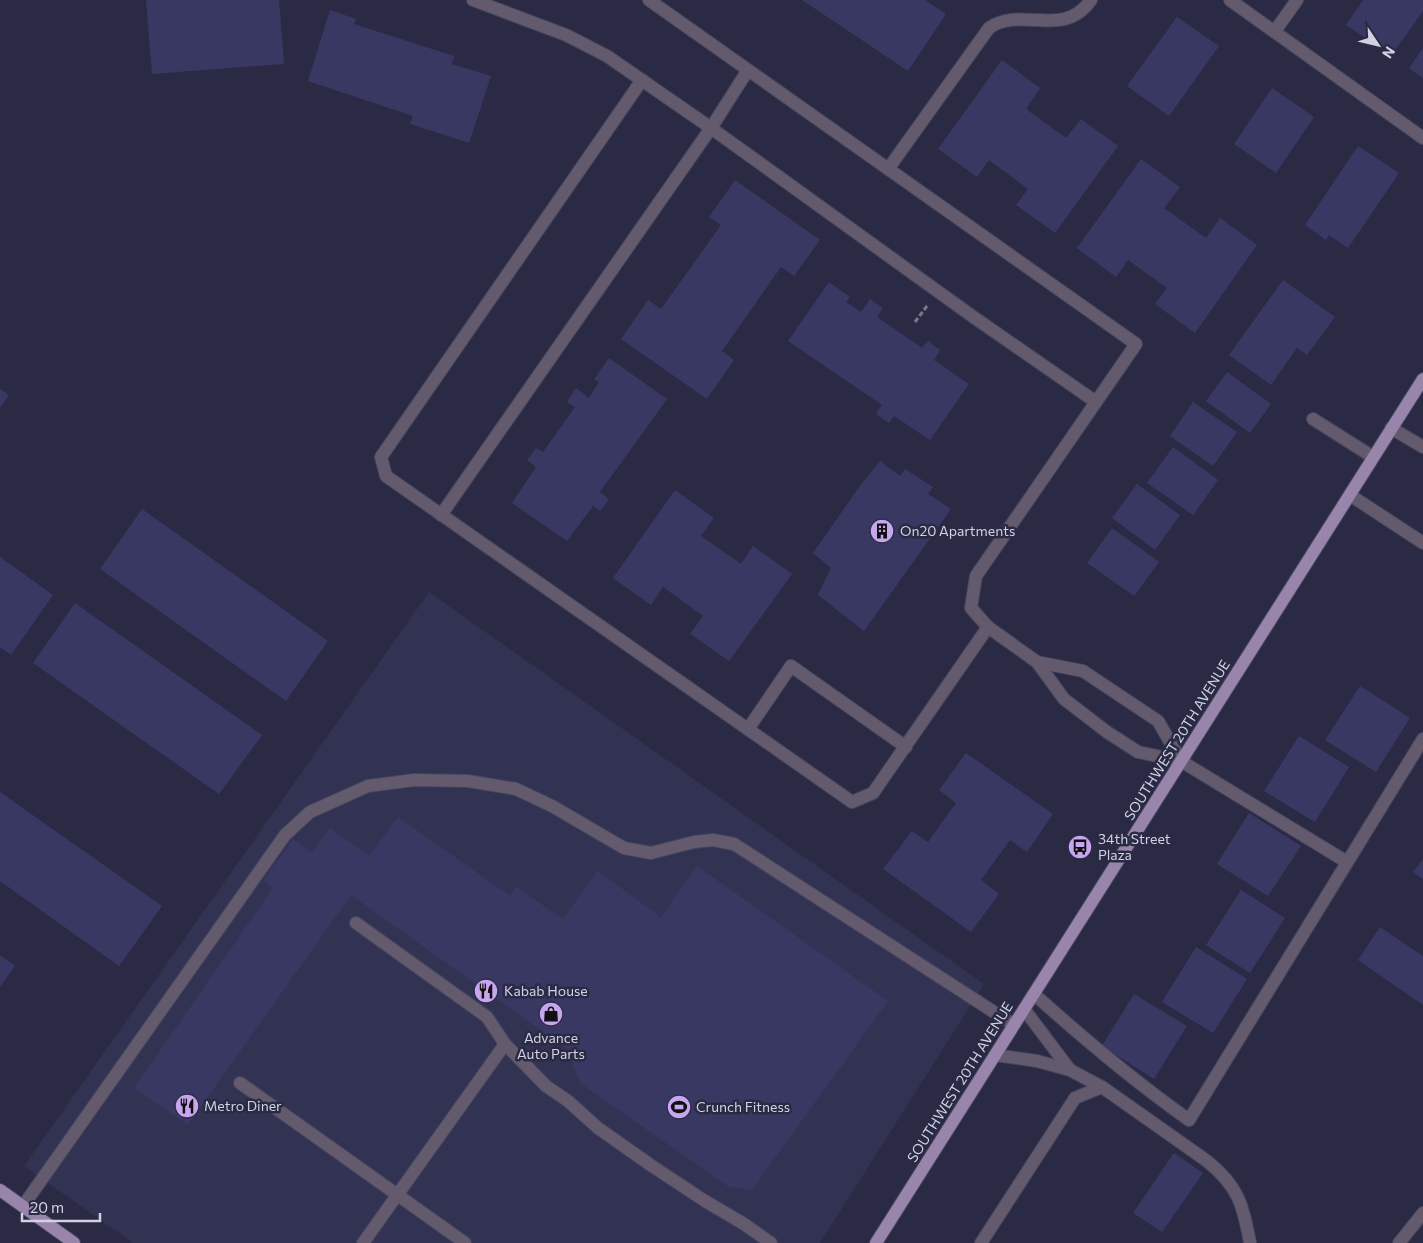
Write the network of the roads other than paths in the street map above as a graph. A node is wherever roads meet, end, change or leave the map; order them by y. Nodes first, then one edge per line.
1 (473, 0) edge
2 (649, 0) edge
3 (1091, 0) edge
4 (1230, 0) edge
5 (1297, 0) edge
6 (1275, 31) junction
7 (748, 70) junction
8 (642, 80) junction
9 (711, 128) junction
10 (1423, 138) edge
11 (888, 169) junction
12 (1423, 379) edge
13 (1096, 402) junction
14 (1313, 419) dead end
15 (1392, 428) junction
16 (1423, 447) edge
17 (1373, 457) junction
18 (1350, 495) junction
19 (441, 515) junction
20 (1423, 542) edge
21 (988, 627) junction
22 (1038, 662) junction
23 (748, 729) junction
24 (1423, 739) edge
25 (906, 747) junction
26 (1181, 761) junction
27 (1346, 862) junction
28 (356, 923) dead end
29 (1034, 994) junction
30 (1024, 1009) junction
31 (1014, 1025) junction
32 (505, 1044) junction
33 (994, 1055) junction
34 (1070, 1070) junction
35 (240, 1083) dead end
36 (1102, 1087) junction
37 (0, 1190) edge
38 (398, 1195) junction
39 (23, 1206) junction
40 (1423, 1213) edge
41 (1419, 1228) edge
42 (74, 1243) edge
43 (363, 1243) edge
44 (465, 1243) edge
45 (771, 1243) edge
46 (876, 1243) edge
47 (981, 1243) edge
48 (1250, 1243) edge
49 (1399, 1243) edge

1 - 8 street
2 - 7 street
3 - 11 street
4 - 6 street
5 - 6 street
6 - 10 street
7 - 9 street
7 - 11 street
8 - 9 street
8 - 19 street
9 - 13 street
9 - 19 street
11 - 13 street
12 - 15 main road, SOUTHWEST 20TH AVENUE
13 - 21 street
14 - 17 street
15 - 16 street
15 - 17 main road, SOUTHWEST 20TH AVENUE
17 - 18 main road, SOUTHWEST 20TH AVENUE
18 - 20 street
18 - 26 main road, SOUTHWEST 20TH AVENUE
19 - 23 street
21 - 22 street
21 - 25 street
22 - 26 street
22 - 26 street
23 - 25 street
23 - 25 street
24 - 27 street
26 - 27 street
26 - 29 main road, SOUTHWEST 20TH AVENUE
27 - 29 street
28 - 32 street
29 - 30 main road, SOUTHWEST 20TH AVENUE
30 - 31 main road, SOUTHWEST 20TH AVENUE
30 - 34 street
31 - 33 main road, SOUTHWEST 20TH AVENUE
31 - 39 street
32 - 38 street
32 - 45 street
33 - 34 street
33 - 46 main road, SOUTHWEST 20TH AVENUE
34 - 36 street
35 - 38 street
36 - 47 street
36 - 48 street
37 - 39 main road
38 - 43 street
38 - 44 street
39 - 42 main road
40 - 41 street
41 - 49 street

